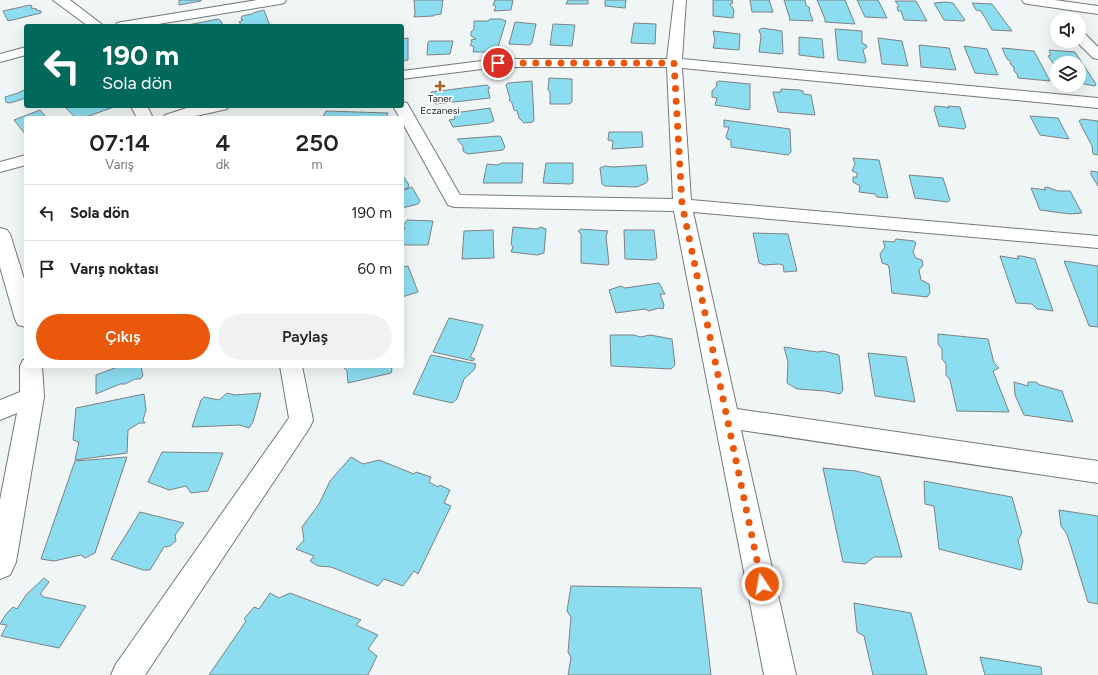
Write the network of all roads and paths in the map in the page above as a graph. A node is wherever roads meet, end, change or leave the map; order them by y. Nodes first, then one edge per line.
1 (59, 0) edge
2 (280, 0) edge
3 (680, 0) edge
4 (1028, 0) edge
5 (1044, 2) edge
6 (1098, 10) edge
7 (1055, 12) edge
8 (94, 24) edge
9 (134, 24) edge
10 (1086, 43) edge
11 (24, 52) edge
12 (1098, 55) edge
13 (0, 58) edge
14 (674, 63) junction
15 (404, 75) edge
16 (1098, 103) edge
17 (215, 108) edge
18 (402, 108) edge
19 (197, 114) edge
20 (184, 116) edge
21 (24, 161) edge
22 (0, 168) edge
23 (682, 204) junction
24 (0, 234) edge
25 (1098, 242) edge
26 (24, 312) edge
27 (31, 368) edge
28 (291, 368) edge
29 (32, 397) junction
30 (0, 410) edge
31 (727, 418) junction
32 (1098, 472) edge
33 (0, 565) edge
34 (128, 675) edge
35 (780, 675) edge

1 - 8 street
2 - 9 street
3 - 14 street
4 - 5 street
5 - 6 street
5 - 7 street
10 - 12 street
11 - 13 street
14 - 15 street
14 - 16 street
14 - 23 street
17 - 19 street
18 - 23 street
19 - 20 street
21 - 22 street
23 - 25 street
23 - 31 street
24 - 26 street
27 - 29 street
28 - 34 street
29 - 30 street
29 - 33 street
31 - 32 street
31 - 35 street

